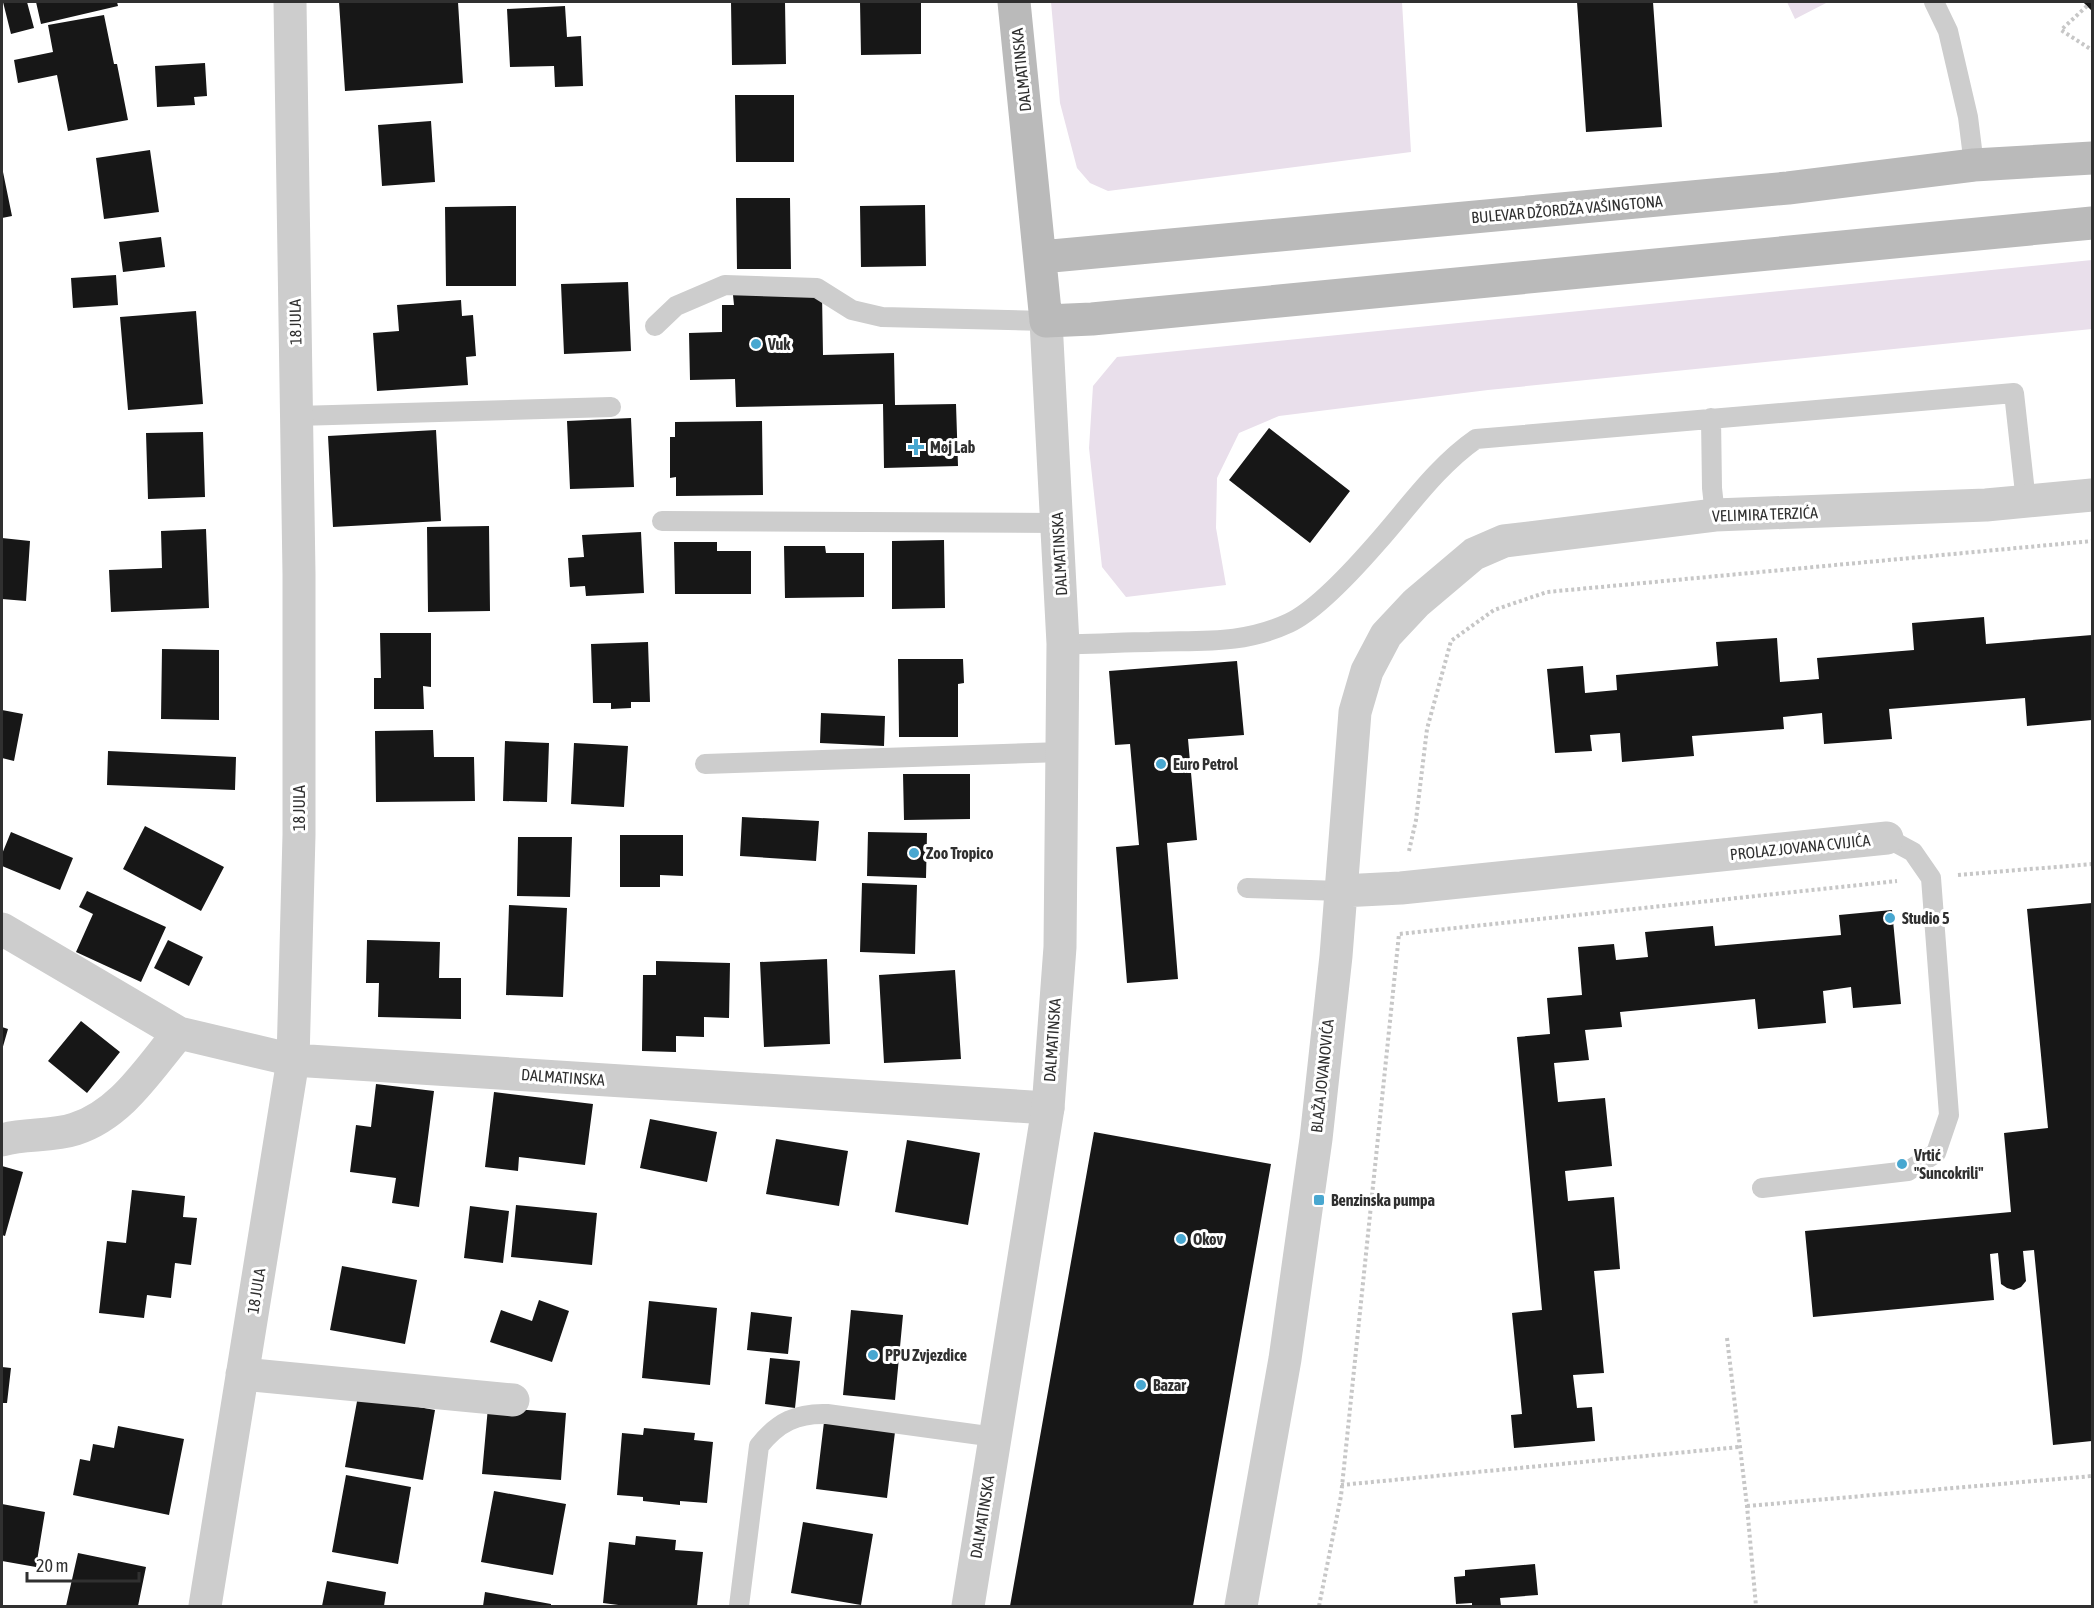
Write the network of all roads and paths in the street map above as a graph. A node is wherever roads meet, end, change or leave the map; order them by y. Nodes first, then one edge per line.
1 (290, 2) edge
2 (1014, 2) edge
3 (1934, 2) edge
4 (2087, 6) dead end
5 (2092, 50) edge
6 (2092, 158) edge
7 (1974, 165) junction
8 (2092, 223) edge
9 (1041, 258) junction
10 (1046, 321) junction
11 (655, 326) dead end
12 (611, 407) dead end
13 (297, 416) junction
14 (1711, 418) junction
15 (2092, 495) edge
16 (2026, 502) junction
17 (1715, 515) junction
18 (662, 521) dead end
19 (1058, 523) junction
20 (2092, 541) edge
21 (1449, 575) joint
22 (1063, 644) junction
23 (1062, 752) junction
24 (705, 764) dead end
25 (1887, 838) joint
26 (2092, 864) edge
27 (1931, 878) junction
28 (1247, 888) dead end
29 (1401, 888) junction
30 (1341, 891) junction
31 (2, 929) edge
32 (179, 1033) junction
33 (293, 1060) junction
34 (1048, 1108) junction
35 (2, 1140) edge
36 (1762, 1188) dead end
37 (1727, 1338) dead end
38 (242, 1374) junction
39 (513, 1400) dead end
40 (995, 1437) junction
41 (1739, 1447) junction
42 (2092, 1476) edge
43 (1341, 1485) junction
44 (1747, 1506) junction
45 (205, 1606) edge
46 (740, 1606) edge
47 (968, 1606) edge
48 (1241, 1606) edge
49 (1319, 1606) edge
50 (1756, 1606) edge

1 - 13 street, 18 JULA
2 - 9 main road, DALMATINSKA
3 - 7 lane
4 - 5 path
6 - 7 main road, BULEVAR DŽORDŽA VAŠINGTONA
7 - 9 main road, BULEVAR DŽORDŽA VAŠINGTONA
8 - 10 main road
9 - 10 main road, DALMATINSKA
10 - 11 lane
10 - 19 street, DALMATINSKA
12 - 13 lane
13 - 33 street, 18 JULA
14 - 16 lane
14 - 17 lane
14 - 22 lane
15 - 16 street, VELIMIRA TERZIĆA
16 - 17 street, VELIMIRA TERZIĆA
17 - 21 street, VELIMIRA TERZIĆA
18 - 19 lane
19 - 22 street, DALMATINSKA
20 - 29 path
21 - 30 street, BLAŽA JOVANOVIĆA
22 - 23 street, DALMATINSKA
23 - 24 lane
23 - 34 street, DALMATINSKA
25 - 27 lane, PROLAZ JOVANA CVIJIĆA
25 - 29 street, PROLAZ JOVANA CVIJIĆA
26 - 27 path
27 - 36 lane
27 - 43 path
28 - 30 lane
29 - 30 street, PROLAZ JOVANA CVIJIĆA
30 - 48 street, BLAŽA JOVANOVIĆA
31 - 32 street, DALMATINSKA
32 - 33 street, DALMATINSKA
32 - 35 street
33 - 34 street, DALMATINSKA
33 - 38 street, 18 JULA
34 - 40 street, DALMATINSKA
37 - 41 path
38 - 39 street
38 - 45 street, 18 JULA
40 - 46 lane
40 - 47 street, DALMATINSKA
41 - 43 path
41 - 44 path
42 - 44 path
43 - 49 path
44 - 50 path

